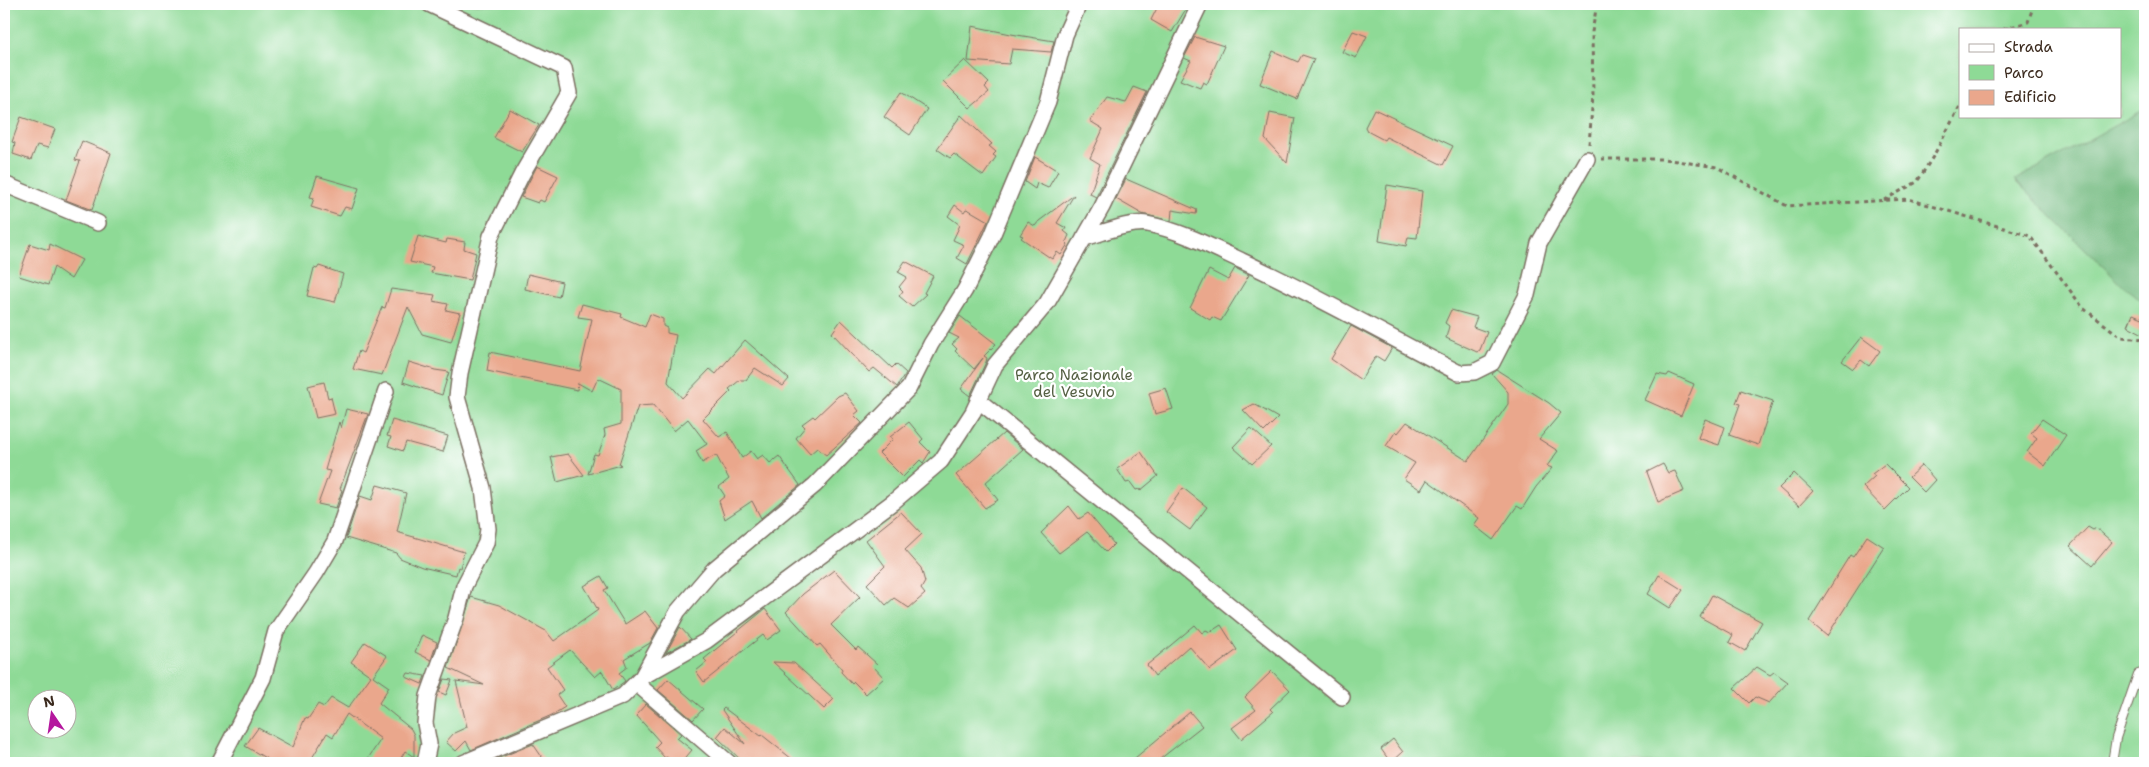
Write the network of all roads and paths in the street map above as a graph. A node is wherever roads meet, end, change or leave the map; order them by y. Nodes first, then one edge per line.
1 (429, 4) edge
2 (1080, 4) edge
3 (1200, 4) edge
4 (1597, 4) edge
5 (2034, 4) edge
6 (2007, 28) edge
7 (1959, 108) edge
8 (1588, 159) junction
9 (4, 184) edge
10 (1883, 200) junction
11 (98, 223) dead end
12 (1084, 238) junction
13 (2145, 339) edge
14 (386, 391) dead end
15 (978, 400) junction
16 (2145, 672) edge
17 (639, 680) junction
18 (1342, 697) dead end
19 (219, 763) edge
20 (425, 763) edge
21 (463, 763) edge
22 (729, 763) edge
23 (2112, 763) edge

1 - 20 street
2 - 17 street
3 - 12 street
4 - 8 path
5 - 6 path
7 - 10 path
8 - 10 path
8 - 12 street
9 - 11 street
10 - 13 path
12 - 15 street
14 - 19 street
15 - 17 street
15 - 18 street
16 - 23 lane
17 - 21 street
17 - 22 street

